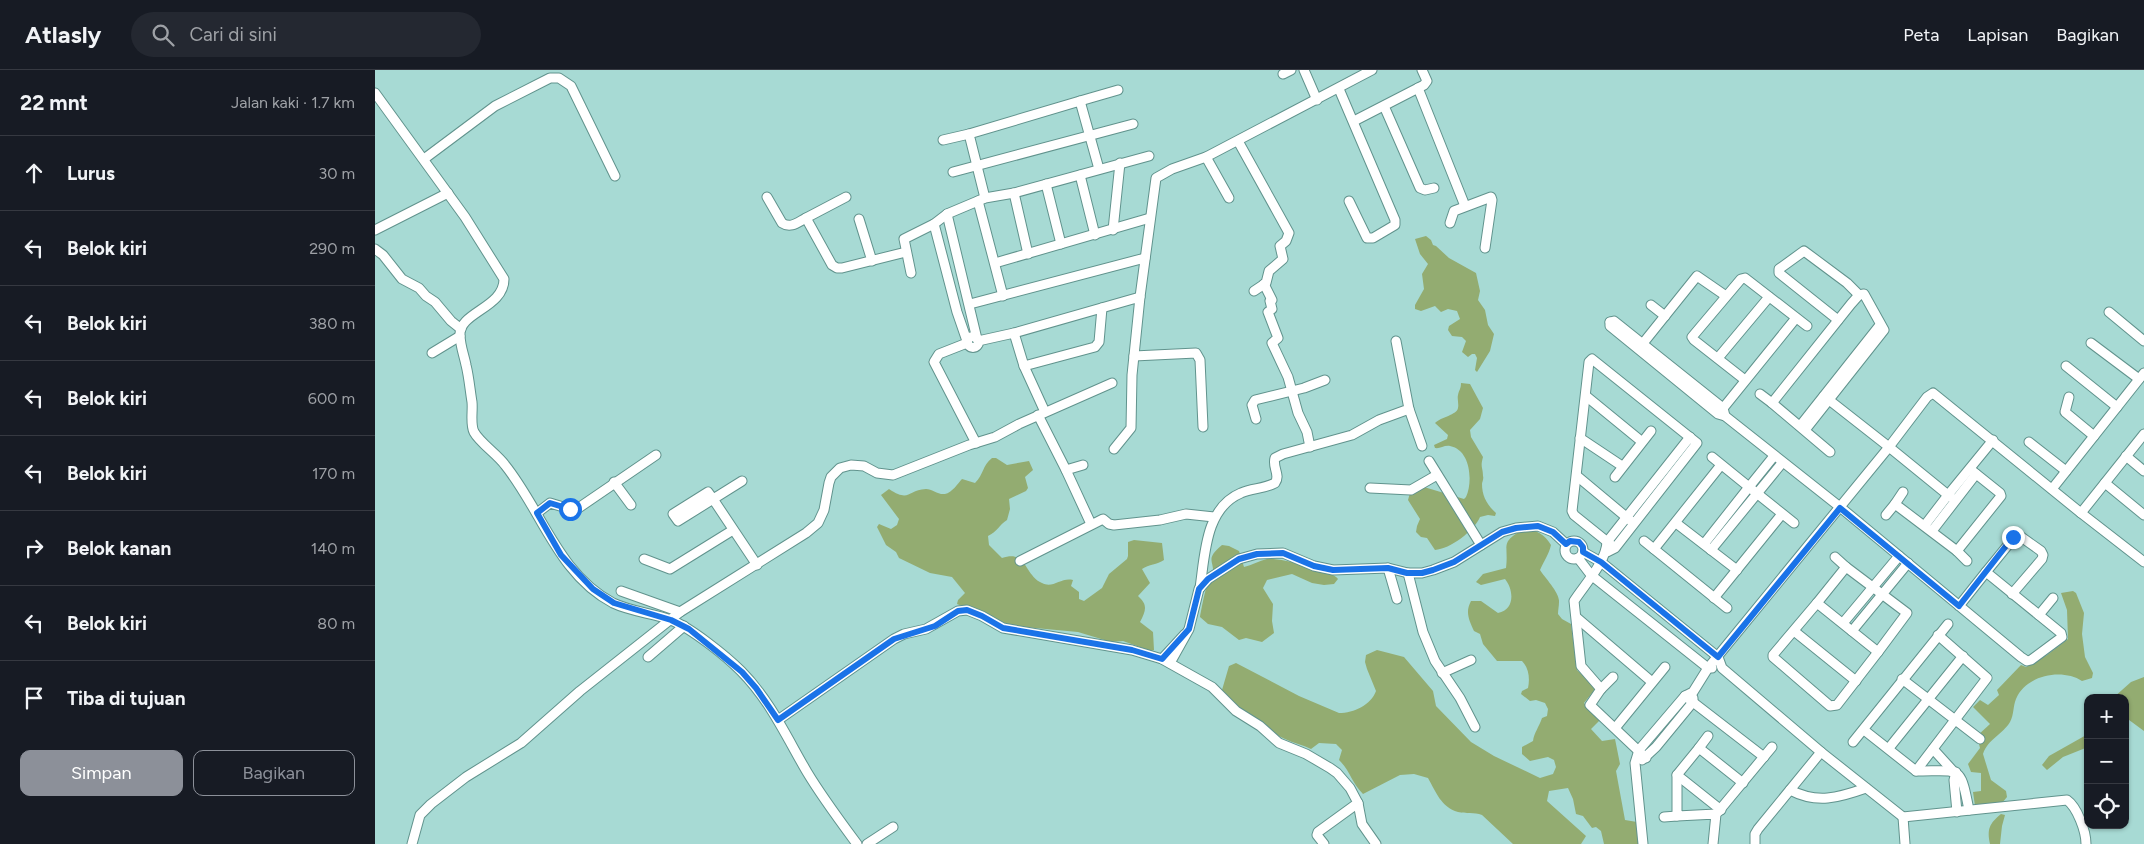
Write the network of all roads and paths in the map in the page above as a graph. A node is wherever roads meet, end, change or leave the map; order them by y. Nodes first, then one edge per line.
1 (1304, 70) edge
2 (1372, 70) edge
3 (1422, 70) edge
4 (1339, 88) junction
5 (1418, 88) junction
6 (1118, 90) dead end
7 (375, 93) edge
8 (1317, 100) junction
9 (1080, 102) junction
10 (1384, 106) junction
11 (1354, 121) junction
12 (1133, 124) dead end
13 (969, 134) junction
14 (1091, 136) junction
15 (943, 140) dead end
16 (1238, 141) junction
17 (1149, 156) dead end
18 (1206, 157) junction
19 (424, 159) junction
20 (1120, 163) junction
21 (977, 166) junction
22 (1099, 169) junction
23 (953, 172) dead end
24 (1080, 175) junction
25 (615, 176) dead end
26 (1046, 184) junction
27 (1434, 188) dead end
28 (449, 193) junction
29 (1014, 193) junction
30 (767, 197) dead end
31 (846, 197) dead end
32 (1229, 198) dead end
33 (981, 200) junction
34 (1349, 201) dead end
35 (1465, 206) junction
36 (947, 214) junction
37 (806, 218) junction
38 (1150, 218) junction
39 (859, 219) dead end
40 (1450, 223) dead end
41 (934, 224) junction
42 (375, 230) edge
43 (1113, 230) junction
44 (1095, 235) junction
45 (1061, 244) junction
46 (1485, 248) dead end
47 (375, 250) edge
48 (906, 252) junction
49 (1027, 254) junction
50 (1145, 258) junction
51 (872, 260) junction
52 (995, 263) junction
53 (911, 273) dead end
54 (1264, 284) junction
55 (1254, 291) dead end
56 (1859, 295) junction
57 (1003, 296) junction
58 (1726, 296) junction
59 (1140, 297) junction
60 (1769, 297) junction
61 (970, 304) junction
62 (1651, 305) dead end
63 (1102, 308) junction
64 (2109, 312) dead end
65 (1665, 316) junction
66 (1796, 318) junction
67 (1838, 320) junction
68 (1807, 326) dead end
69 (460, 332) junction
70 (1014, 333) junction
71 (977, 340) junction
72 (1396, 341) dead end
73 (2144, 341) edge
74 (967, 342) junction
75 (2091, 343) dead end
76 (432, 353) dead end
77 (1134, 356) junction
78 (1718, 358) junction
79 (1024, 366) junction
80 (2066, 366) dead end
81 (2141, 376) edge
82 (1325, 380) dead end
83 (1745, 380) junction
84 (1112, 383) dead end
85 (1291, 391) junction
86 (1760, 394) dead end
87 (1586, 396) junction
88 (2069, 397) dead end
89 (1826, 398) junction
90 (1772, 403) junction
91 (2117, 407) junction
92 (1409, 409) junction
93 (1722, 413) junction
94 (1041, 414) junction
95 (1256, 419) dead end
96 (1203, 427) dead end
97 (1803, 428) junction
98 (1651, 431) dead end
99 (2144, 434) edge
100 (2094, 436) junction
101 (1580, 438) junction
102 (1993, 440) junction
103 (1641, 441) junction
104 (2029, 442) dead end
105 (976, 443) junction
106 (1421, 446) dead end
107 (1310, 447) junction
108 (1889, 447) junction
109 (1114, 449) dead end
110 (1830, 452) dead end
111 (656, 455) dead end
112 (1774, 456) junction
113 (2126, 456) junction
114 (1712, 457) dead end
115 (1429, 461) dead end
116 (1782, 462) junction
117 (1083, 465) dead end
118 (1622, 466) junction
119 (1721, 466) junction
120 (1066, 470) junction
121 (2066, 471) junction
122 (2144, 471) edge
123 (1973, 472) junction
124 (1437, 476) junction
125 (1577, 476) junction
126 (1615, 477) dead end
127 (742, 481) dead end
128 (614, 482) junction
129 (2105, 483) junction
130 (1369, 488) dead end
131 (2052, 489) junction
132 (1753, 490) junction
133 (1903, 492) dead end
134 (1952, 498) junction
135 (1895, 504) junction
136 (631, 505) dead end
137 (1840, 508) junction
138 (537, 513) junction
139 (2081, 513) junction
140 (1782, 514) junction
141 (1886, 515) dead end
142 (2144, 515) edge
143 (1213, 517) junction
144 (1631, 520) junction
145 (1676, 523) junction
146 (1794, 523) dead end
147 (1091, 524) junction
148 (1929, 528) junction
149 (733, 530) junction
150 (1644, 541) dead end
151 (1566, 544) junction
152 (1481, 545) junction
153 (1707, 547) junction
154 (1610, 548) junction
155 (1654, 549) junction
156 (1957, 551) junction
157 (1581, 555) junction
158 (1899, 556) junction
159 (1835, 557) dead end
160 (644, 559) dead end
161 (1021, 561) dead end
162 (1967, 561) dead end
163 (1601, 562) junction
164 (2144, 562) edge
165 (1907, 563) junction
166 (757, 565) junction
167 (1846, 566) junction
168 (1388, 568) junction
169 (1737, 570) junction
170 (1986, 572) junction
171 (1407, 573) junction
172 (1591, 575) junction
173 (1873, 587) junction
174 (1199, 589) junction
175 (621, 591) dead end
176 (1882, 594) junction
177 (2012, 594) junction
178 (1713, 598) junction
179 (2053, 598) dead end
180 (1397, 599) dead end
181 (1817, 603) junction
182 (1959, 606) junction
183 (1727, 608) dead end
184 (680, 612) junction
185 (2039, 615) junction
186 (1577, 618) junction
187 (671, 620) junction
188 (1843, 623) junction
189 (1948, 624) dead end
190 (684, 626) junction
191 (1794, 631) junction
192 (1852, 631) junction
193 (1939, 635) junction
194 (1878, 652) junction
195 (1963, 656) junction
196 (648, 657) dead end
197 (1169, 657) junction
198 (1718, 657) junction
199 (1471, 660) dead end
200 (1665, 667) dead end
201 (1708, 668) junction
202 (1722, 668) junction
203 (1442, 673) junction
204 (1613, 677) dead end
205 (1902, 679) junction
206 (1856, 681) junction
207 (1652, 682) junction
208 (1601, 689) junction
209 (1690, 697) junction
210 (1929, 699) junction
211 (778, 720) junction
212 (1956, 720) junction
213 (1475, 727) dead end
214 (1615, 727) junction
215 (1864, 730) junction
216 (1708, 736) dead end
217 (1980, 739) dead end
218 (1853, 742) dead end
219 (1772, 747) dead end
220 (1699, 748) junction
221 (1889, 748) junction
222 (1933, 749) junction
223 (1639, 750) junction
224 (1821, 752) junction
225 (1764, 757) junction
226 (1646, 758) junction
227 (1635, 763) junction
228 (1916, 771) junction
229 (1954, 771) junction
230 (1677, 776) junction
231 (1743, 783) junction
232 (1866, 788) junction
233 (1790, 790) junction
234 (1358, 803) junction
235 (1969, 810) junction
236 (1718, 812) junction
237 (1957, 812) junction
238 (1677, 816) junction
239 (1664, 817) dead end
240 (1903, 818) junction
241 (893, 827) dead end
242 (412, 844) edge
243 (857, 844) edge
244 (867, 844) edge
245 (1324, 844) edge
246 (1376, 844) edge
247 (1643, 844) edge
248 (1713, 844) edge
249 (1755, 844) edge
250 (1905, 844) edge
251 (2086, 844) edge

1 - 8 street
2 - 4 street
3 - 5 street
4 - 8 street
4 - 11 street
5 - 10 street
5 - 35 street
6 - 9 street
7 - 19 street
8 - 16 street
9 - 13 street
9 - 14 street
10 - 11 street
10 - 27 street
11 - 34 street
12 - 14 street
13 - 15 street
13 - 21 street
14 - 21 street
14 - 22 street
16 - 18 street
16 - 54 street
17 - 20 street
18 - 32 street
18 - 38 street
19 - 25 street
19 - 28 street
20 - 22 street
20 - 43 street
21 - 23 street
21 - 33 street
22 - 24 street
24 - 26 street
24 - 44 street
26 - 29 street
26 - 45 street
28 - 42 street
28 - 69 street
29 - 33 street
29 - 49 street
30 - 37 street
31 - 37 street
33 - 36 street
33 - 52 street
35 - 40 street
35 - 46 street
36 - 41 street
36 - 61 street
37 - 51 street
38 - 43 street
38 - 50 street
39 - 51 street
41 - 48 street
41 - 74 street
43 - 44 street
44 - 45 street
45 - 49 street
47 - 69 street
48 - 51 street
48 - 53 street
49 - 52 street
50 - 57 street
50 - 59 street
52 - 57 street
54 - 55 street
54 - 85 street
56 - 67 street
56 - 67 street
56 - 89 street
57 - 61 street
58 - 60 street
58 - 65 street
58 - 78 street
59 - 63 street
59 - 77 street
60 - 66 street
60 - 78 street
61 - 71 street
62 - 65 street
63 - 70 street
63 - 79 street
64 - 73 street
65 - 93 street
66 - 68 street
66 - 83 street
67 - 90 street
69 - 76 street
69 - 138 street
70 - 71 street
70 - 79 street
71 - 74 street
72 - 92 street
74 - 105 street
75 - 81 street
77 - 96 street
77 - 109 street
78 - 83 street
79 - 94 street
80 - 91 street
81 - 91 street
82 - 85 street
83 - 93 street
84 - 94 street
85 - 95 street
85 - 107 street
86 - 90 street
87 - 101 street
87 - 103 street
87 - 144 street
88 - 100 street
89 - 97 street
89 - 108 street
90 - 97 street
91 - 100 street
92 - 106 street
92 - 107 street
93 - 112 street
94 - 105 street
94 - 120 street
97 - 110 street
98 - 103 street
99 - 113 street
100 - 121 street
101 - 118 street
101 - 125 street
102 - 108 street
102 - 123 street
102 - 131 street
103 - 118 street
104 - 121 street
105 - 166 street
107 - 143 street
108 - 134 street
108 - 137 street
111 - 128 street
112 - 116 street
112 - 132 street
113 - 122 street
113 - 129 street
114 - 119 street
115 - 124 street
116 - 132 street
116 - 137 street
117 - 120 street
118 - 126 street
119 - 132 street
119 - 145 street
120 - 147 street
121 - 131 street
123 - 134 street
123 - 156 street
124 - 130 street
124 - 152 street
125 - 144 street
125 - 154 street
127 - 149 street
128 - 136 street
128 - 138 street
129 - 139 street
129 - 142 street
131 - 139 street
132 - 140 street
132 - 153 street
133 - 135 street
134 - 148 street
135 - 141 street
135 - 148 street
137 - 158 street
137 - 198 street
138 - 187 street
139 - 164 street
140 - 146 street
140 - 169 street
143 - 147 street
143 - 174 street
144 - 154 street
145 - 153 street
145 - 155 street
147 - 161 street
148 - 156 street
149 - 160 street
149 - 166 street
150 - 155 street
151 - 152 street
151 - 157 street
151 - 157 street
152 - 171 street
153 - 169 street
154 - 163 street
155 - 178 street
156 - 162 street
157 - 163 street
157 - 172 street
158 - 165 street
158 - 173 street
159 - 167 street
163 - 172 street
163 - 198 street
165 - 176 street
165 - 182 street
166 - 184 street
167 - 173 street
167 - 181 street
168 - 171 street
168 - 174 street
168 - 180 street
169 - 178 street
170 - 177 street
170 - 177 street
170 - 182 street
171 - 203 street
172 - 186 street
172 - 201 street
173 - 176 street
173 - 188 street
174 - 197 street
175 - 184 street
176 - 192 street
176 - 194 street
177 - 185 street
178 - 183 street
179 - 185 street
181 - 188 street
181 - 191 street
182 - 185 street
184 - 187 street
186 - 207 street
186 - 208 street
187 - 190 street
187 - 242 street
188 - 192 street
189 - 193 street
190 - 196 street
190 - 211 street
191 - 206 street
191 - 206 street
192 - 194 street
193 - 195 street
193 - 205 street
194 - 206 street
195 - 210 street
195 - 212 street
197 - 211 street
197 - 234 street
198 - 201 street
198 - 202 street
199 - 203 street
200 - 207 street
201 - 202 street
201 - 209 street
202 - 224 street
203 - 213 street
204 - 208 street
205 - 210 street
205 - 215 street
207 - 214 street
208 - 214 street
209 - 223 street
209 - 225 street
209 - 226 street
210 - 212 street
210 - 221 street
211 - 243 street
212 - 217 street
212 - 222 street
214 - 223 street
215 - 218 street
215 - 221 street
216 - 220 street
219 - 225 street
220 - 230 street
220 - 231 street
221 - 228 street
222 - 228 street
222 - 229 street
223 - 226 street
223 - 227 street
224 - 232 street
224 - 233 street
225 - 231 street
226 - 227 street
227 - 247 street
228 - 229 street
229 - 235 street
229 - 237 street
230 - 236 street
230 - 238 street
231 - 236 street
232 - 233 street
232 - 240 street
233 - 249 street
234 - 245 street
234 - 246 street
235 - 237 street
235 - 251 street
236 - 238 street
236 - 248 street
237 - 240 street
238 - 239 street
240 - 250 street
241 - 244 street

